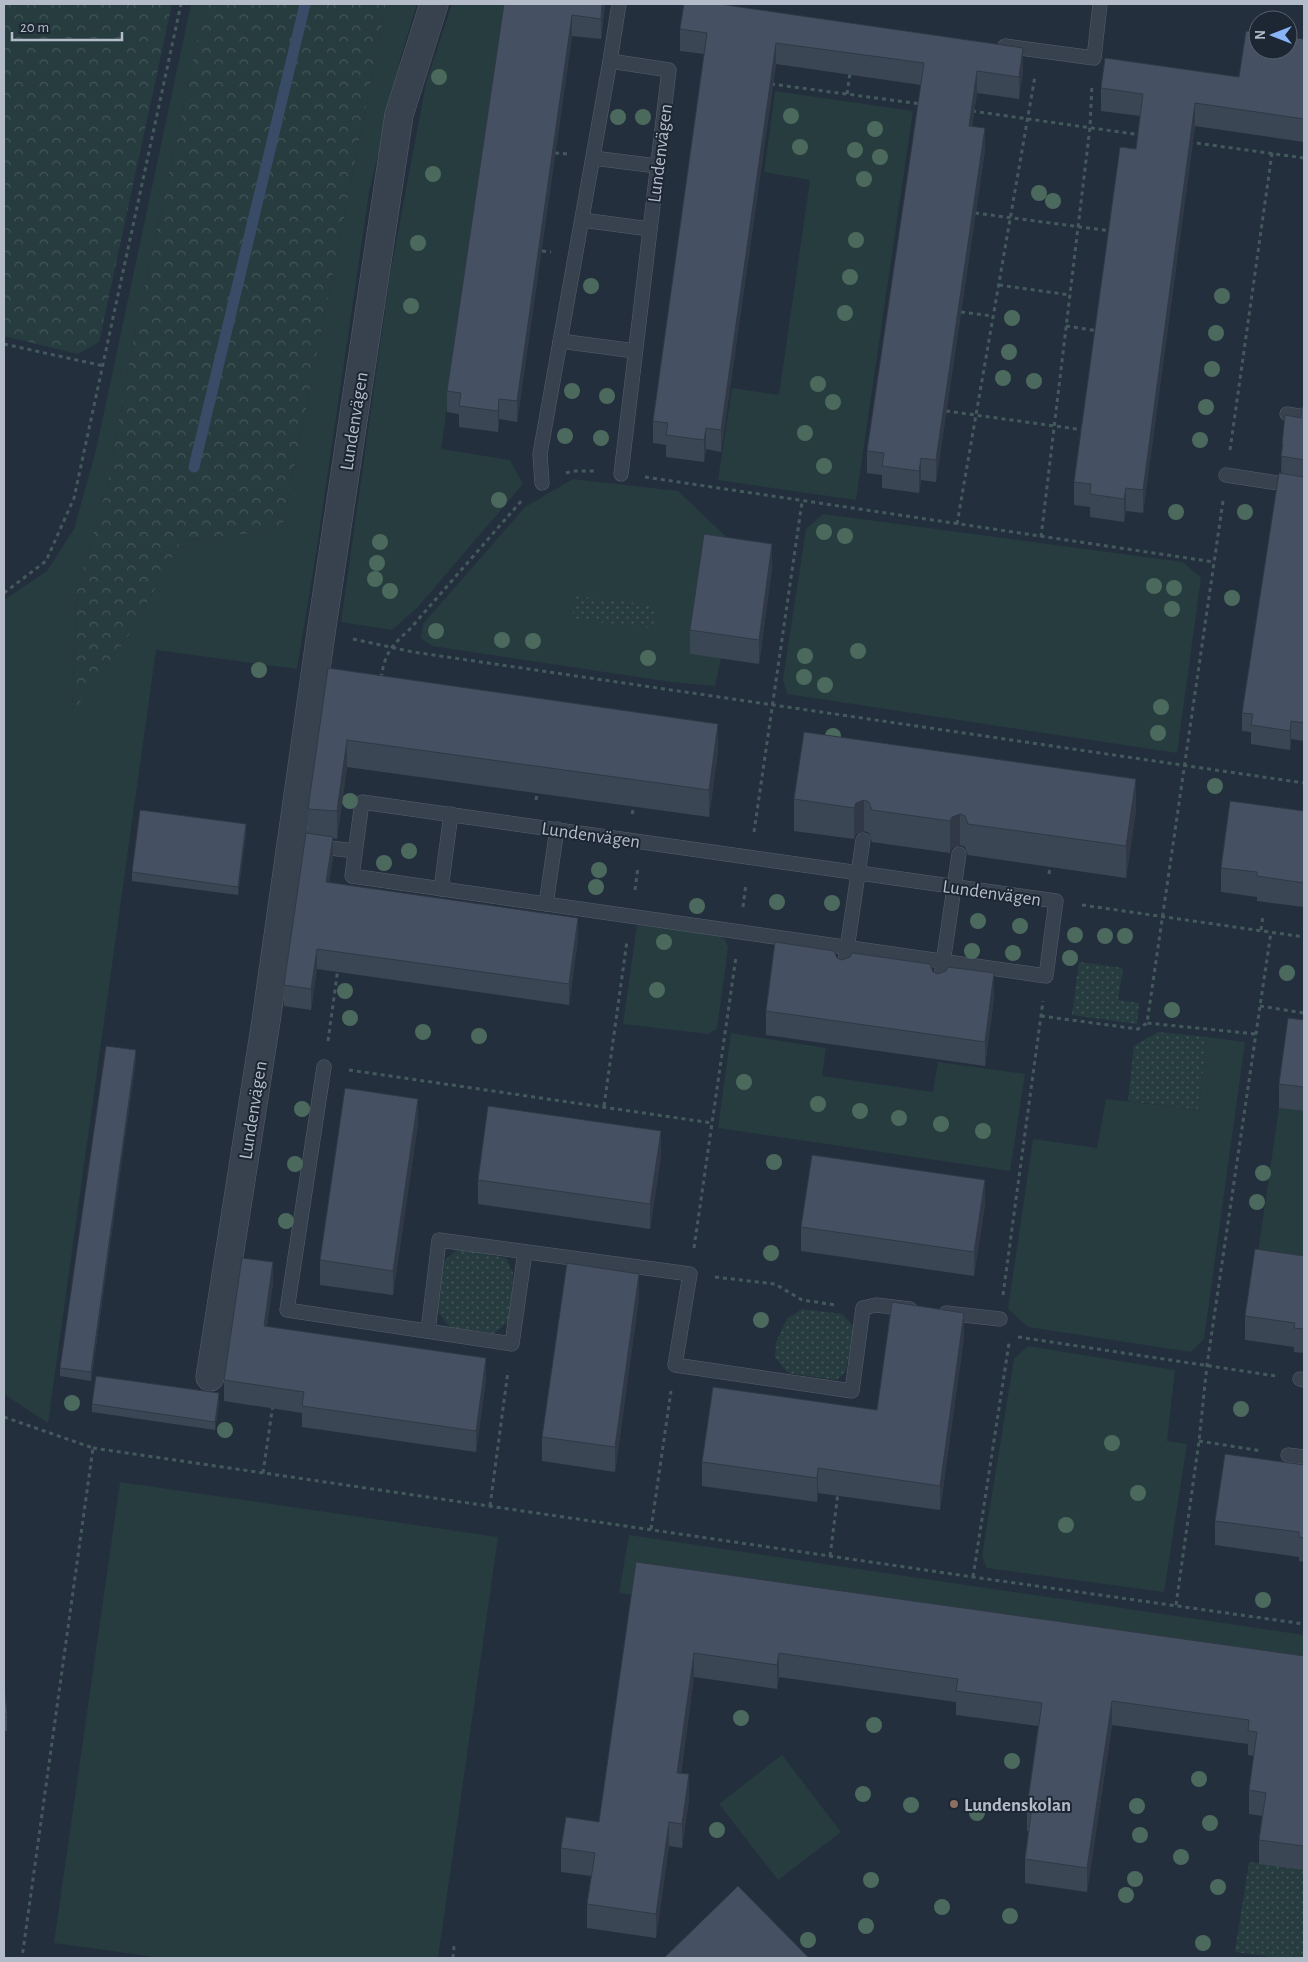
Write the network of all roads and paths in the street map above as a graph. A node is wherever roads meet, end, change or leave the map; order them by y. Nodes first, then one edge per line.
1 (181, 4) edge
2 (434, 4) edge
3 (619, 4) edge
4 (1100, 4) edge
5 (991, 44) edge
6 (1039, 51) junction
7 (1094, 58) junction
8 (610, 61) junction
9 (852, 65) edge
10 (763, 83) edge
11 (847, 94) junction
12 (924, 104) edge
13 (971, 111) edge
14 (1028, 119) junction
15 (1090, 127) junction
16 (1147, 136) edge
17 (1186, 141) edge
18 (1272, 154) junction
19 (593, 158) junction
20 (1304, 158) edge
21 (657, 166) junction
22 (976, 213) edge
23 (1011, 217) junction
24 (582, 220) junction
25 (1078, 226) junction
26 (650, 229) junction
27 (1112, 231) edge
28 (999, 286) junction
29 (1070, 295) junction
30 (961, 312) edge
31 (993, 316) junction
32 (1066, 326) junction
33 (1098, 331) edge
34 (560, 340) junction
35 (4, 344) edge
36 (635, 352) junction
37 (104, 366) junction
38 (946, 411) edge
39 (1286, 414) edge
40 (976, 415) junction
41 (1304, 417) edge
42 (1054, 426) junction
43 (1085, 430) edge
44 (621, 474) junction
45 (1226, 475) junction
46 (542, 483) junction
47 (1304, 487) edge
48 (802, 502) junction
49 (957, 524) junction
50 (1040, 537) junction
51 (1214, 562) junction
52 (4, 593) edge
53 (391, 646) junction
54 (380, 686) edge
55 (771, 705) junction
56 (1185, 766) junction
57 (1304, 783) edge
58 (452, 814) junction
59 (557, 829) junction
60 (863, 840) dead end
61 (291, 842) junction
62 (642, 842) junction
63 (355, 851) junction
64 (959, 854) dead end
65 (750, 857) junction
66 (858, 872) junction
67 (954, 886) junction
68 (441, 889) junction
69 (1056, 901) junction
70 (546, 904) junction
71 (1263, 915) dead end
72 (1163, 916) junction
73 (631, 917) junction
74 (1261, 930) junction
75 (739, 932) junction
76 (1271, 932) junction
77 (1304, 937) edge
78 (847, 948) junction
79 (943, 961) junction
80 (339, 962) edge
81 (843, 976) edge
82 (1046, 976) junction
83 (939, 990) edge
84 (1260, 1006) junction
85 (1304, 1013) edge
86 (1040, 1016) junction
87 (1147, 1022) junction
88 (1256, 1034) junction
89 (324, 1067) junction
90 (604, 1106) junction
91 (712, 1123) junction
92 (525, 1252) junction
93 (690, 1274) junction
94 (863, 1308) junction
95 (1000, 1319) joint
96 (428, 1331) junction
97 (512, 1344) junction
98 (675, 1365) junction
99 (1207, 1366) junction
100 (210, 1377) dead end
101 (1302, 1379) edge
102 (274, 1396) edge
103 (4, 1417) edge
104 (1199, 1441) junction
105 (93, 1448) junction
106 (1288, 1455) joint
107 (1304, 1457) edge
108 (263, 1473) junction
109 (839, 1488) edge
110 (490, 1506) junction
111 (651, 1529) junction
112 (830, 1556) junction
113 (973, 1577) junction
114 (1176, 1605) junction
115 (1304, 1624) edge
116 (454, 1946) dead end
117 (22, 1958) edge
118 (452, 1958) edge

1 - 37 path
2 - 61 street, Lundenvägen
3 - 8 lane
4 - 7 lane
5 - 6 lane
6 - 7 lane
6 - 14 path
7 - 15 path
8 - 19 lane
8 - 21 lane, Lundenvägen
9 - 11 path
10 - 11 path
11 - 12 path
13 - 14 path
14 - 15 path
14 - 23 path
15 - 16 path
15 - 25 path
17 - 18 path
18 - 20 path
18 - 45 path
19 - 21 lane
19 - 24 lane
21 - 26 lane, Lundenvägen
22 - 23 path
23 - 25 path
23 - 28 path
24 - 26 lane
24 - 34 lane
25 - 27 path
25 - 29 path
26 - 36 lane, Lundenvägen
28 - 29 path
28 - 31 path
29 - 32 path
30 - 31 path
31 - 40 path
32 - 33 path
32 - 42 path
34 - 36 lane
34 - 46 lane
35 - 37 path
36 - 44 lane, Lundenvägen
37 - 52 path
38 - 40 path
39 - 41 lane
40 - 42 path
40 - 49 path
42 - 43 path
42 - 50 path
44 - 46 path
44 - 48 path
45 - 47 lane
45 - 51 path
46 - 53 path
48 - 49 path
48 - 55 path
49 - 50 path
50 - 51 path
51 - 56 path
53 - 54 path
53 - 55 path
55 - 56 path
55 - 65 path
56 - 57 path
56 - 72 path
58 - 59 lane, Lundenvägen
58 - 63 lane, Lundenvägen
58 - 68 lane
59 - 62 lane, Lundenvägen
59 - 70 lane
60 - 66 lane
61 - 63 lane
61 - 100 street, Lundenvägen
62 - 65 lane, Lundenvägen
62 - 73 path
63 - 68 lane, Lundenvägen
64 - 67 lane
65 - 66 lane, Lundenvägen
65 - 75 path
66 - 67 lane, Lundenvägen
66 - 78 lane
67 - 69 lane, Lundenvägen
67 - 79 lane
68 - 70 lane, Lundenvägen
69 - 72 path
69 - 82 lane, Lundenvägen
70 - 73 lane, Lundenvägen
71 - 74 path
72 - 74 path
72 - 87 path
73 - 75 lane, Lundenvägen
73 - 90 path
74 - 76 path
75 - 78 lane, Lundenvägen
75 - 91 path
76 - 77 path
76 - 84 path
78 - 79 lane, Lundenvägen
78 - 81 lane
79 - 82 lane, Lundenvägen
79 - 83 lane
80 - 89 path
82 - 86 path
84 - 85 path
84 - 88 path
86 - 87 path
86 - 95 path
87 - 88 path
88 - 99 path
89 - 90 path
89 - 96 lane
90 - 91 path
91 - 93 path
92 - 93 lane
92 - 96 lane
92 - 97 lane
93 - 94 path
93 - 98 lane
94 - 95 lane
94 - 98 lane
96 - 97 lane
97 - 110 path
98 - 111 path
99 - 101 path
99 - 104 path
99 - 113 path
102 - 108 path
103 - 105 path
104 - 106 path
104 - 114 path
105 - 108 path
105 - 117 path
106 - 107 lane
108 - 110 path
109 - 112 path
110 - 111 path
111 - 112 path
112 - 113 path
113 - 114 path
114 - 115 path
116 - 118 path

